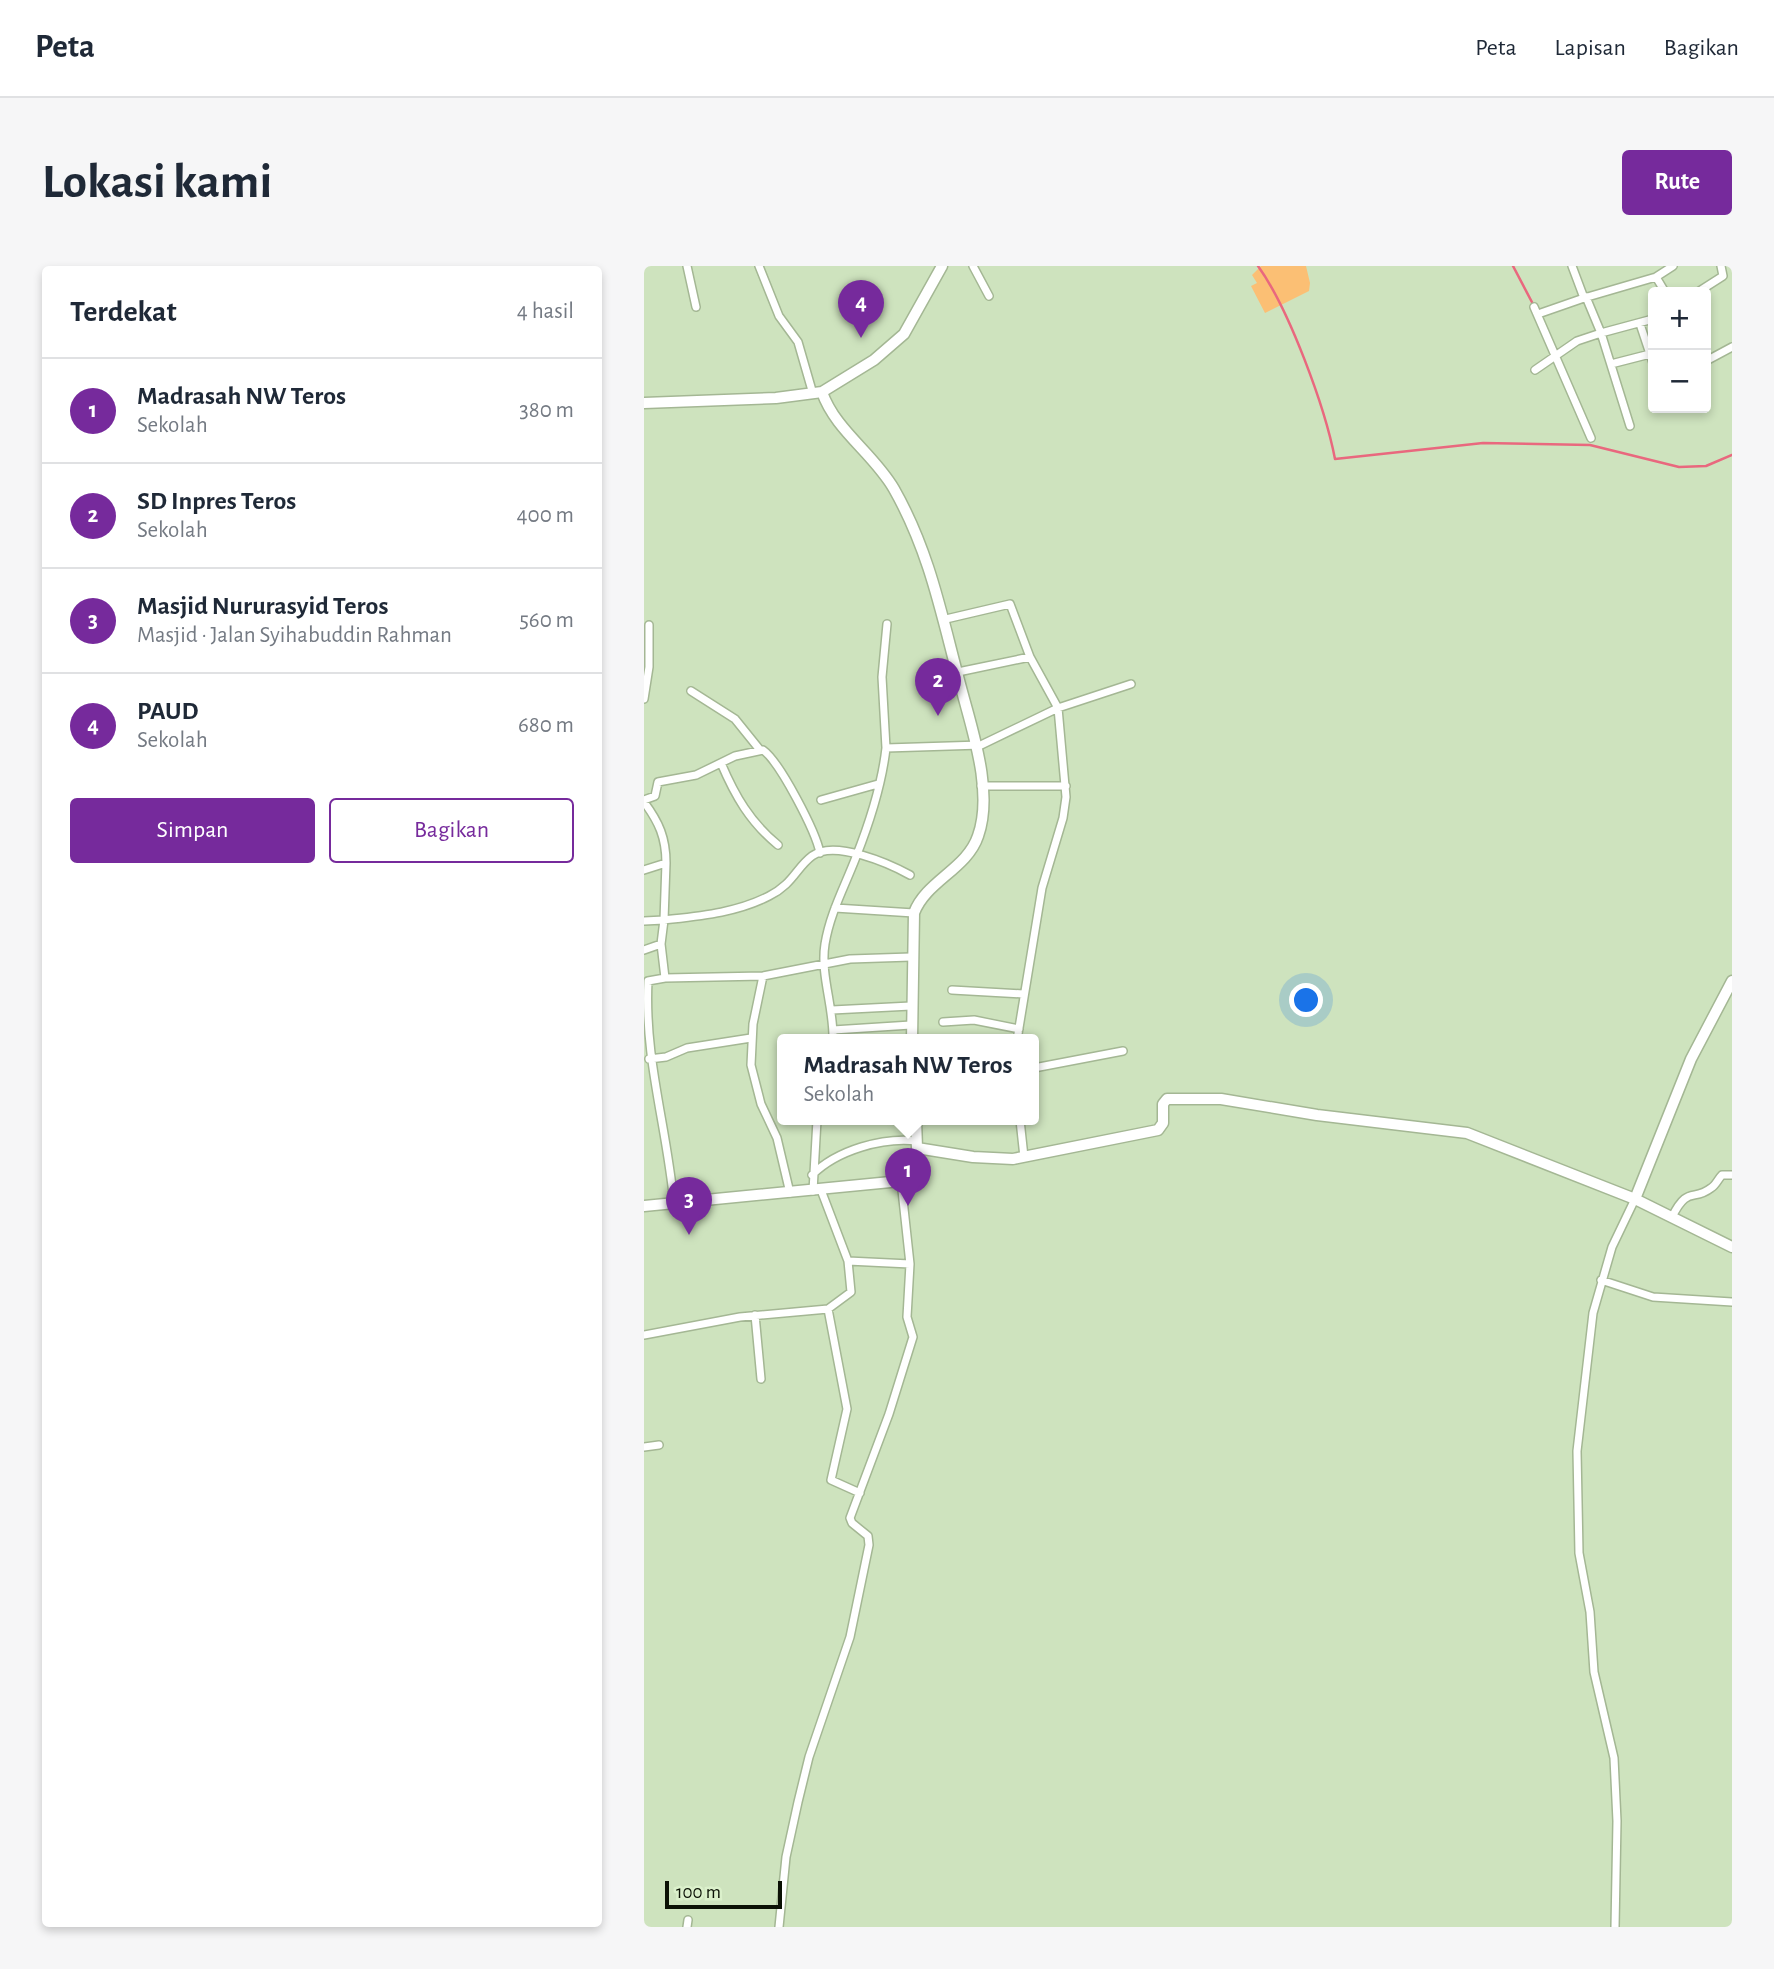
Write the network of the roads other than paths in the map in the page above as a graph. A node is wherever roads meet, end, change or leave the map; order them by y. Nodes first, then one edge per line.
1 (687, 266) edge
2 (759, 266) edge
3 (942, 266) edge
4 (973, 266) edge
5 (1572, 266) edge
6 (1673, 266) edge
7 (1721, 266) edge
8 (1656, 277) junction
9 (1661, 287) edge
10 (1706, 287) edge
11 (989, 296) dead end
12 (1585, 297) junction
13 (696, 307) dead end
14 (1648, 321) edge
15 (1640, 324) junction
16 (1601, 333) junction
17 (1732, 347) edge
18 (1649, 350) edge
19 (1648, 355) edge
20 (1552, 356) junction
21 (1711, 358) edge
22 (1611, 364) junction
23 (1535, 370) dead end
24 (818, 393) junction
25 (644, 403) edge
26 (1630, 426) dead end
27 (1591, 438) dead end
28 (946, 619) junction
29 (887, 624) dead end
30 (649, 625) dead end
31 (1030, 657) junction
32 (958, 672) junction
33 (1131, 684) dead end
34 (691, 691) dead end
35 (644, 699) edge
36 (1058, 708) junction
37 (977, 746) junction
38 (887, 748) junction
39 (760, 750) junction
40 (721, 763) junction
41 (878, 784) junction
42 (981, 786) junction
43 (1066, 786) junction
44 (821, 800) dead end
45 (644, 801) edge
46 (778, 845) dead end
47 (820, 853) junction
48 (858, 853) junction
49 (666, 863) junction
50 (644, 870) edge
51 (910, 875) dead end
52 (835, 908) junction
53 (914, 913) junction
54 (663, 920) junction
55 (644, 921) edge
56 (661, 943) junction
57 (644, 950) edge
58 (911, 957) junction
59 (823, 963) junction
60 (763, 976) junction
61 (665, 978) junction
62 (1732, 981) edge
63 (952, 990) dead end
64 (1023, 994) junction
65 (911, 1006) junction
66 (832, 1010) junction
67 (943, 1022) dead end
68 (911, 1026) junction
69 (1019, 1029) junction
70 (833, 1030) junction
71 (833, 1034) edge
72 (912, 1034) edge
73 (1018, 1034) edge
74 (751, 1038) junction
75 (646, 1049) edge
76 (1123, 1051) dead end
77 (649, 1059) junction
78 (1039, 1067) edge
79 (654, 1082) junction
80 (644, 1083) edge
81 (817, 1125) edge
82 (916, 1125) edge
83 (1021, 1125) edge
84 (917, 1145) junction
85 (1024, 1157) junction
86 (812, 1175) junction
87 (1732, 1175) edge
88 (901, 1181) junction
89 (817, 1190) junction
90 (790, 1193) junction
91 (1635, 1199) junction
92 (674, 1204) junction
93 (644, 1206) edge
94 (1672, 1217) junction
95 (1732, 1247) edge
96 (848, 1261) junction
97 (910, 1264) junction
98 (1601, 1280) junction
99 (1732, 1301) edge
100 (828, 1309) junction
101 (755, 1315) junction
102 (644, 1335) edge
103 (761, 1379) dead end
104 (659, 1445) dead end
105 (644, 1447) edge
106 (859, 1493) junction
107 (779, 1927) edge
108 (1615, 1927) edge

1 - 13 street
2 - 24 street
3 - 24 street
4 - 11 street
5 - 12 street
6 - 8 street
7 - 10 street
8 - 9 street
8 - 12 street
12 - 16 street
12 - 20 street
14 - 15 street
15 - 16 street
15 - 18 street
16 - 20 street
16 - 22 street
17 - 21 street
19 - 22 street
20 - 23 street
20 - 27 street
22 - 26 street
24 - 25 street
24 - 28 street
28 - 31 street
28 - 32 street
29 - 38 street
30 - 35 street
31 - 32 street
31 - 36 street
32 - 37 street
33 - 36 street
34 - 39 street
36 - 37 street
36 - 43 street
37 - 38 street
37 - 42 street
38 - 41 street
39 - 40 street
39 - 47 street
40 - 45 street
40 - 46 street
41 - 44 street
41 - 48 street
42 - 43 street
42 - 53 street
43 - 64 street
45 - 49 street
47 - 48 street
47 - 54 street
48 - 51 street
48 - 52 street
49 - 50 street
49 - 54 street
52 - 53 street
52 - 59 street
53 - 58 street
54 - 55 street
54 - 56 street
56 - 57 street
56 - 61 street
58 - 59 street
58 - 65 street
59 - 60 street
59 - 66 street
60 - 61 street
60 - 74 street
61 - 75 street
62 - 91 street
63 - 64 street
64 - 69 street
65 - 66 street
65 - 68 street
66 - 70 street
67 - 69 street
68 - 70 street
68 - 72 street
69 - 73 street
70 - 71 street
74 - 77 street
74 - 90 street
75 - 77 street
76 - 78 street
77 - 79 street
79 - 80 street
79 - 92 street
81 - 86 street
82 - 84 street
83 - 85 street
84 - 85 street
84 - 86 street
84 - 88 street
85 - 91 street
86 - 89 street
87 - 94 street
88 - 89 street
88 - 97 street
89 - 90 street
89 - 96 street
90 - 92 street
91 - 94 street
91 - 98 street
92 - 93 street
94 - 95 street
96 - 97 street
96 - 100 street
97 - 106 street
98 - 99 street
98 - 108 street
100 - 101 street
100 - 106 street
101 - 102 street
101 - 103 street
104 - 105 street
106 - 107 street

